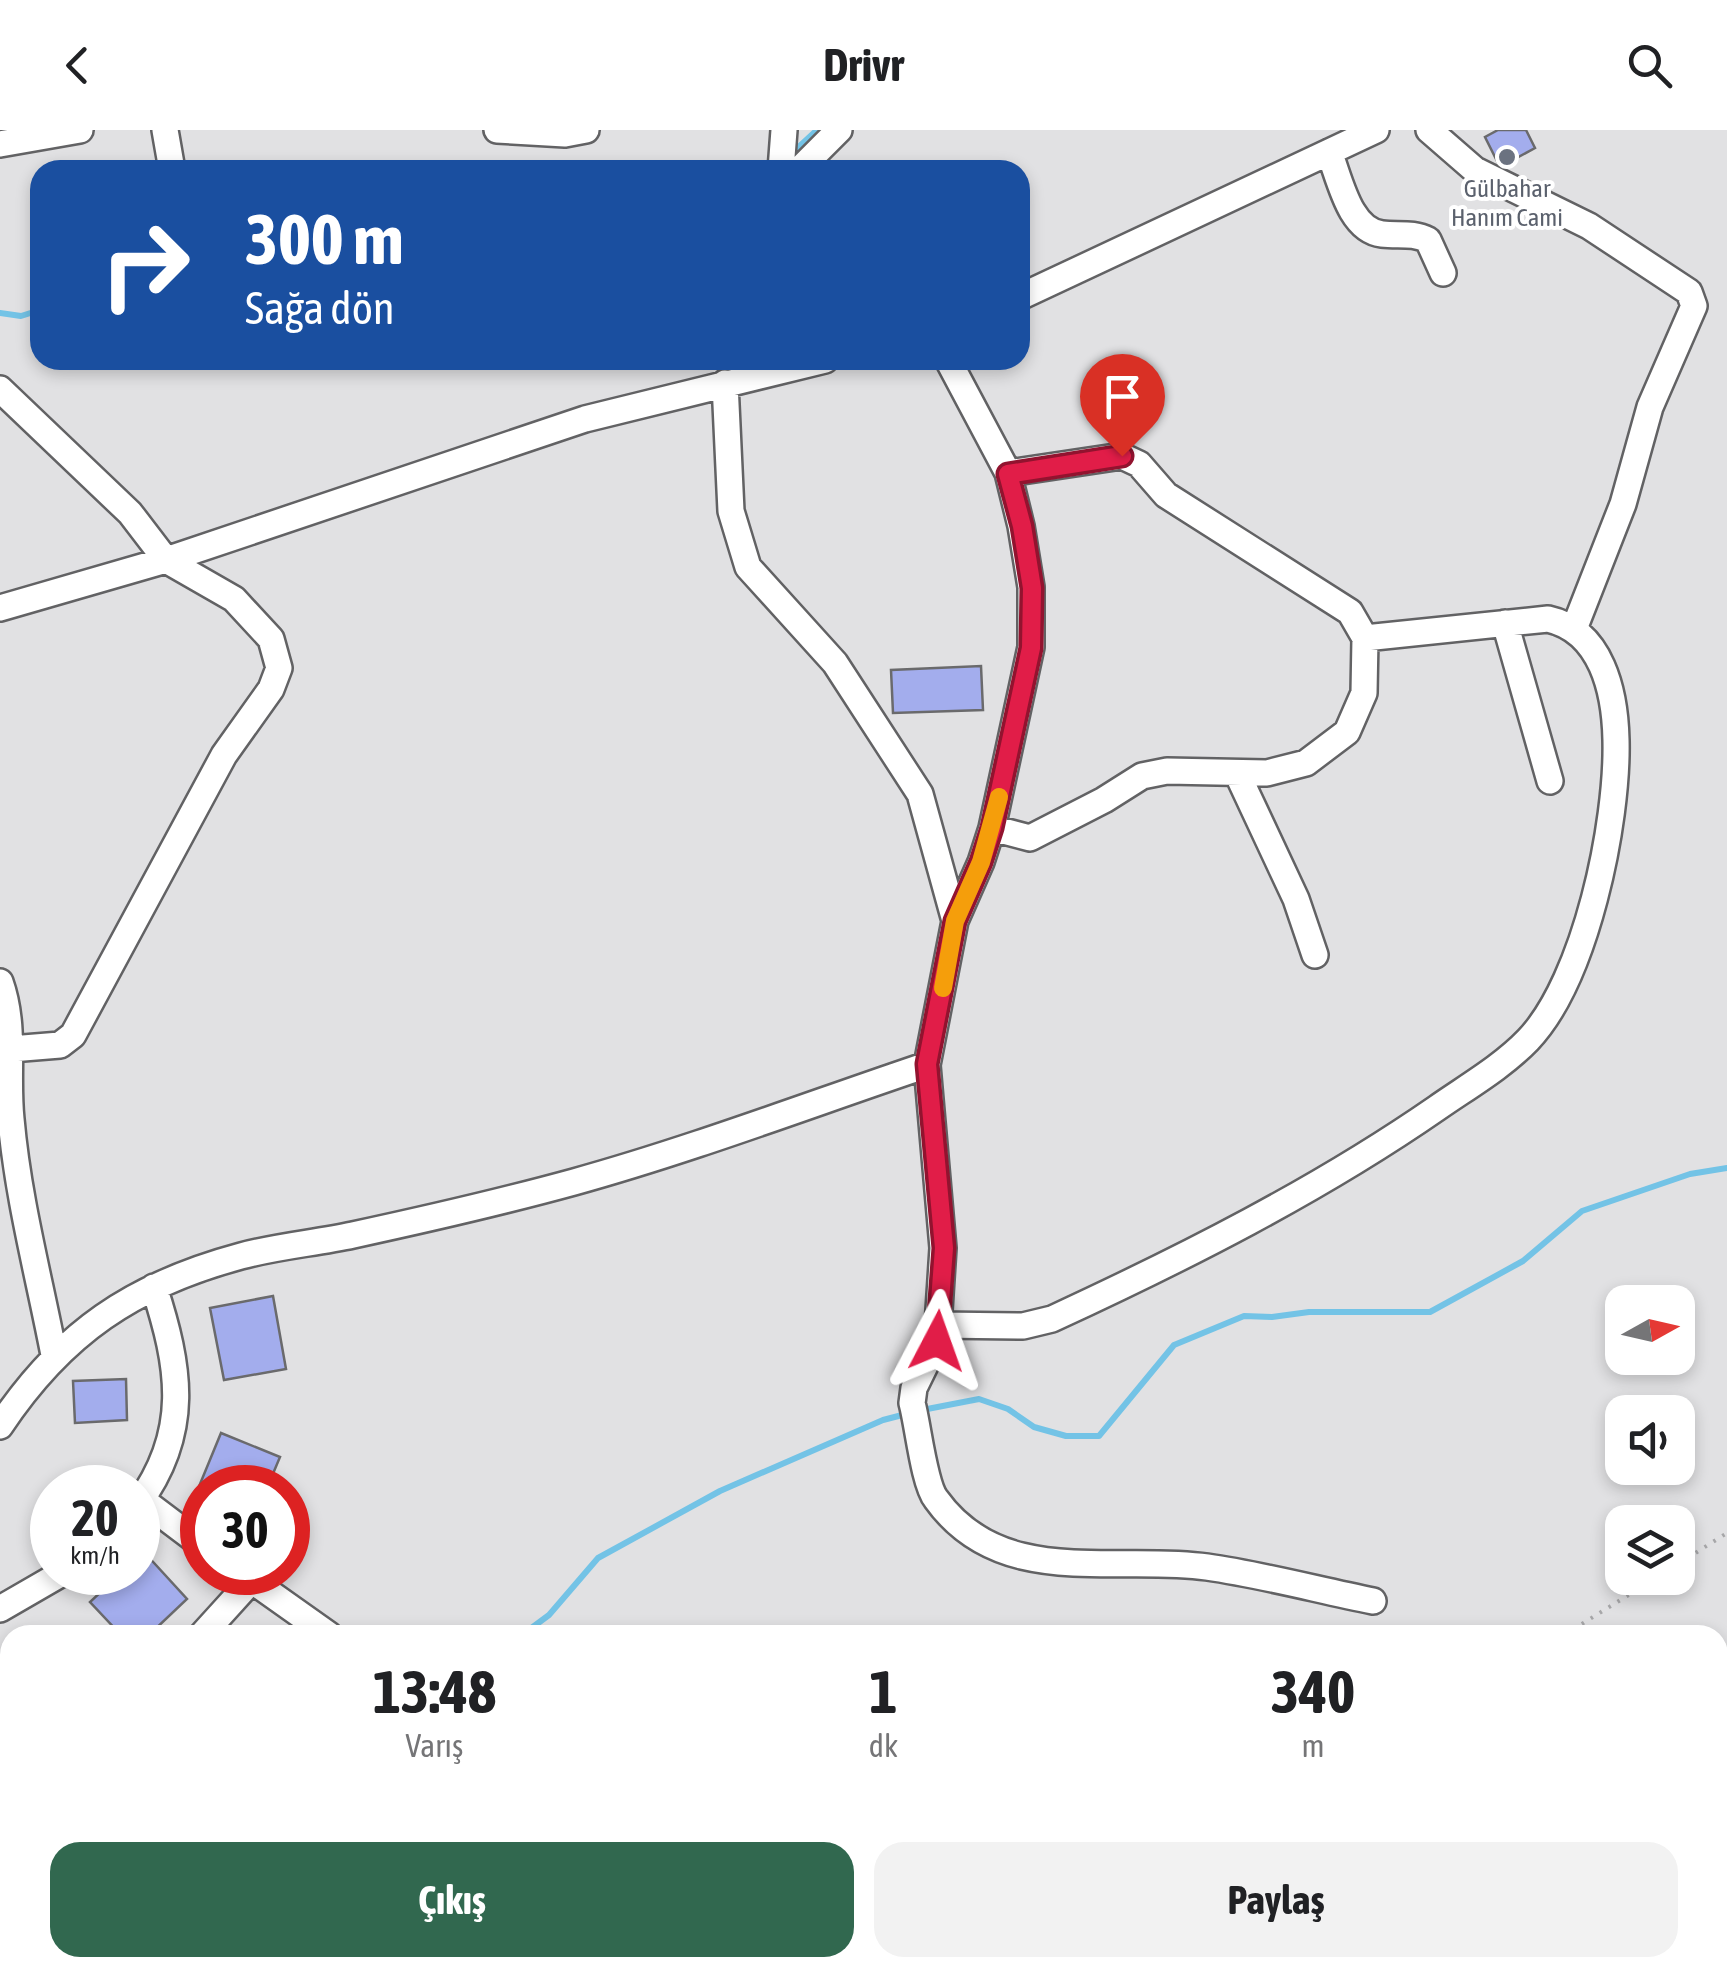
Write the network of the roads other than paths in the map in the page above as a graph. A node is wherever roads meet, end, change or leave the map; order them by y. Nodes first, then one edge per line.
1 (80, 130) edge
2 (165, 130) edge
3 (497, 130) edge
4 (586, 130) edge
5 (839, 130) edge
6 (1376, 130) edge
7 (1429, 130) edge
8 (547, 132) edge
9 (0, 144) edge
10 (1329, 152) junction
11 (170, 160) edge
12 (810, 160) edge
13 (1444, 274) dead end
14 (1030, 292) edge
15 (762, 370) edge
16 (953, 370) edge
17 (725, 383) junction
18 (0, 389) edge
19 (1008, 474) junction
20 (166, 560) junction
21 (0, 608) edge
22 (1505, 623) junction
23 (1574, 628) junction
24 (1365, 638) junction
25 (1236, 773) junction
26 (1550, 781) dead end
27 (992, 828) junction
28 (955, 921) junction
29 (1315, 955) dead end
30 (0, 982) edge
31 (11, 1049) junction
32 (927, 1064) junction
33 (154, 1287) junction
34 (938, 1325) junction
35 (54, 1355) junction
36 (0, 1426) edge
37 (160, 1465) edge
38 (30, 1592) edge
39 (232, 1595) edge
40 (272, 1595) edge
41 (1373, 1601) dead end
42 (0, 1609) edge
43 (210, 1625) edge
44 (315, 1625) edge

1 - 9 street
2 - 11 street
3 - 8 street
4 - 8 street
5 - 12 street
6 - 10 street
7 - 23 street
10 - 13 street
10 - 14 street
15 - 17 street
16 - 19 street
17 - 20 street
17 - 28 street
18 - 20 street
19 - 24 street
19 - 27 street
20 - 21 street
20 - 31 street
22 - 23 street
22 - 24 street
22 - 26 street
23 - 34 street
24 - 25 street
25 - 27 street
25 - 29 street
27 - 28 street
28 - 32 street
30 - 31 street
31 - 35 street
32 - 33 street
32 - 34 street
33 - 35 street
33 - 37 street
34 - 41 street
35 - 36 street
38 - 42 street
39 - 43 street
40 - 44 street

